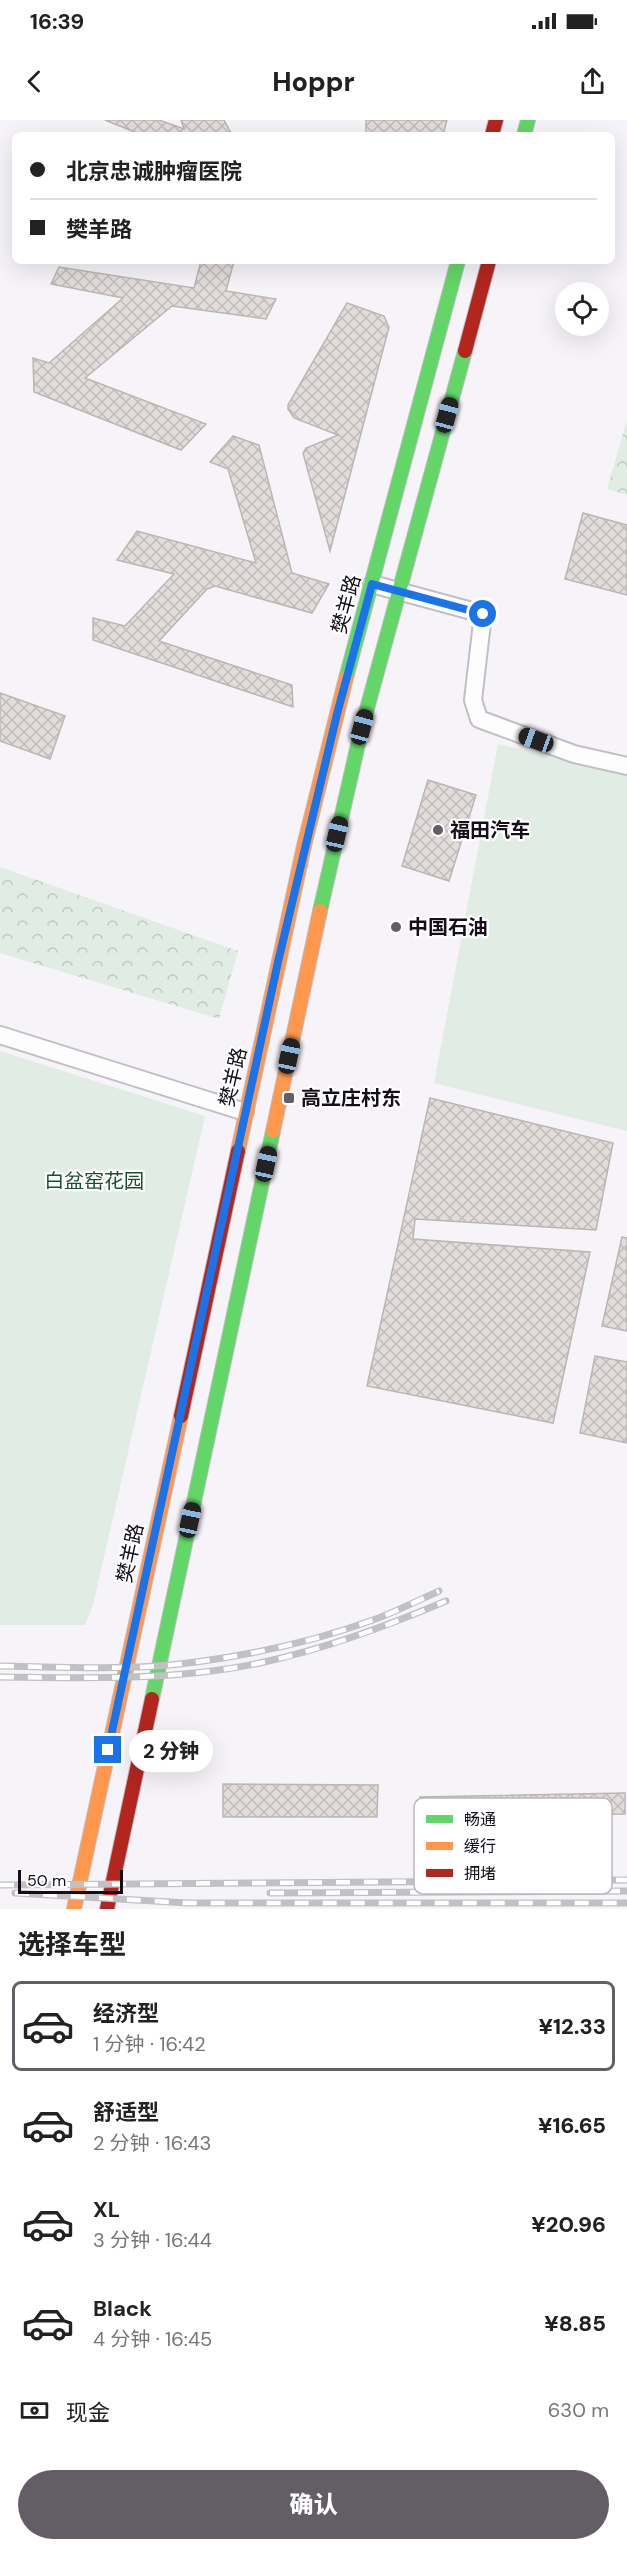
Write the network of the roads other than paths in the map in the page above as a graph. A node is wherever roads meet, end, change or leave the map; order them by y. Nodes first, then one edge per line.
1 (457, 264) edge
2 (488, 264) edge
3 (372, 584) junction
4 (399, 591) junction
5 (627, 766) edge
6 (0, 1035) edge
7 (246, 1112) junction
8 (74, 1909) edge
9 (107, 1909) edge

1 - 3 main road, 樊羊路
2 - 4 main road
3 - 4 street
3 - 7 main road, 樊羊路
4 - 5 street
4 - 9 main road
6 - 7 street
7 - 8 main road, 樊羊路

